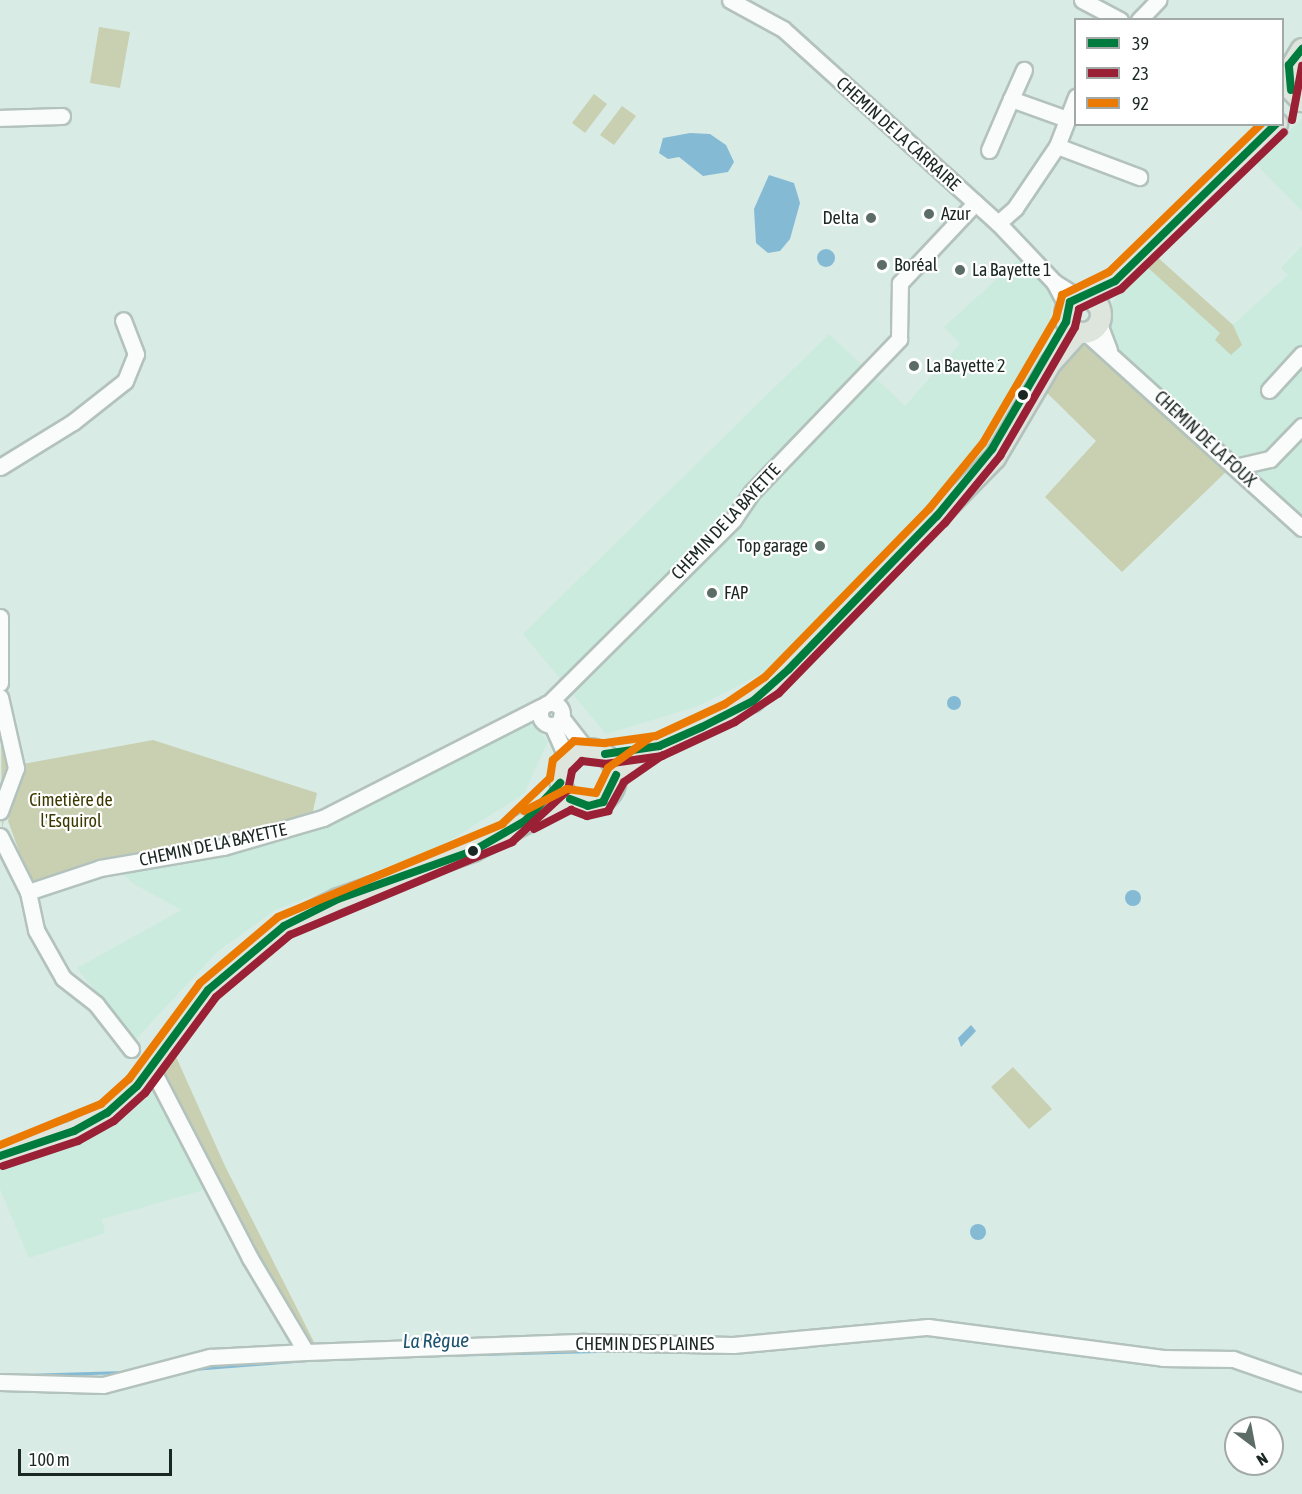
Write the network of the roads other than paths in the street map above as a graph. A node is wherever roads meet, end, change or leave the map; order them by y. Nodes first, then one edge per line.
1 (730, 0) edge
2 (1082, 0) edge
3 (1156, 0) edge
4 (1116, 18) edge
5 (1141, 18) edge
6 (1302, 49) edge
7 (1024, 70) dead end
8 (1289, 81) edge
9 (1011, 99) junction
10 (1074, 102) edge
11 (1284, 107) edge
12 (1302, 107) edge
13 (62, 116) dead end
14 (1284, 117) edge
15 (0, 118) edge
16 (1067, 119) junction
17 (1275, 126) edge
18 (1057, 146) junction
19 (989, 150) dead end
20 (1139, 177) dead end
21 (975, 203) junction
22 (998, 223) junction
23 (1082, 315) junction
24 (123, 320) dead end
25 (1302, 354) edge
26 (1269, 390) dead end
27 (1302, 426) edge
28 (1267, 466) junction
29 (0, 467) edge
30 (1240, 471) junction
31 (1262, 492) junction
32 (1302, 528) edge
33 (0, 617) edge
34 (0, 683) edge
35 (0, 698) edge
36 (550, 713) junction
37 (658, 746) junction
38 (586, 749) junction
39 (605, 754) junction
40 (567, 759) junction
41 (616, 775) junction
42 (565, 791) junction
43 (0, 811) edge
44 (0, 836) edge
45 (28, 892) junction
46 (131, 1049) dead end
47 (152, 1067) junction
48 (0, 1156) edge
49 (306, 1352) junction
50 (0, 1382) edge
51 (1302, 1383) edge

1 - 21 street, CHEMIN DE LA CARRAIRE
2 - 4 street
3 - 5 street
6 - 8 main road
7 - 9 street
8 - 11 main road
9 - 16 street
9 - 19 street
10 - 16 street
12 - 14 main road
13 - 15 street
16 - 18 street
17 - 23 main road
18 - 20 street
18 - 22 street
21 - 22 street, CHEMIN DE LA CARRAIRE
21 - 36 street, CHEMIN DE LA BAYETTE
22 - 23 street, CHEMIN DE LA CARRAIRE
23 - 30 street, CHEMIN DE LA FOUX
23 - 37 main road
24 - 29 street
25 - 26 street
27 - 28 street
28 - 30 street
28 - 31 street
30 - 31 street, CHEMIN DE LA FOUX
31 - 32 street, CHEMIN DE LA FOUX
33 - 34 street
35 - 43 street
36 - 38 street
36 - 40 street
36 - 45 street, CHEMIN DE LA BAYETTE
37 - 39 main road
37 - 41 main road
38 - 39 main road
38 - 40 main road
39 - 41 main road
40 - 42 main road
41 - 42 main road
42 - 47 main road
44 - 45 street
45 - 46 street
47 - 48 main road
47 - 49 street
49 - 50 street, CHEMIN DES PLAINES
49 - 51 street, CHEMIN DES PLAINES

